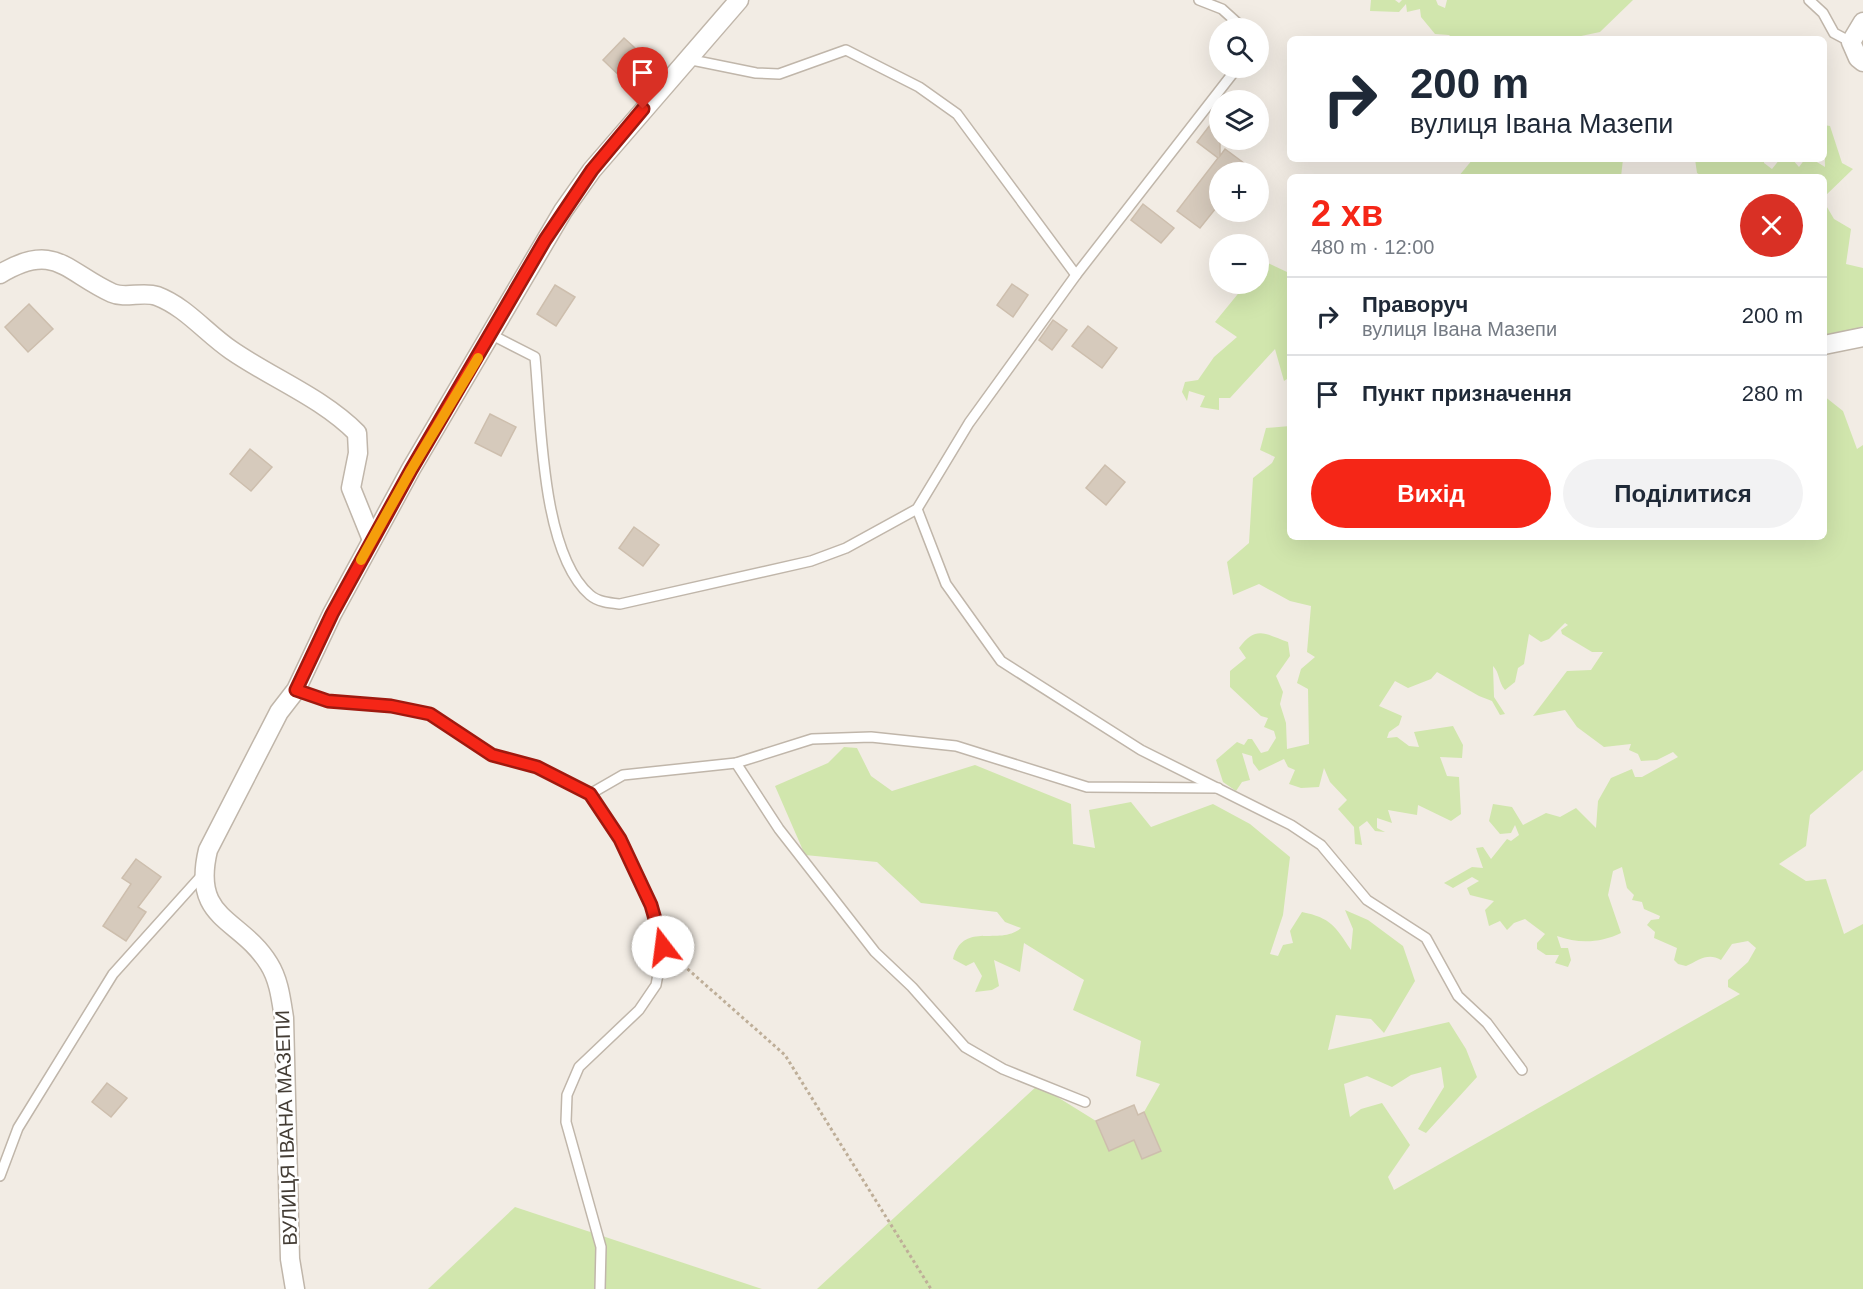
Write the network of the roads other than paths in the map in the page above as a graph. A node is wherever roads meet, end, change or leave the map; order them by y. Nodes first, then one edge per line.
1 (739, 0) edge
2 (1199, 0) edge
3 (1809, 0) edge
4 (1232, 18) edge
5 (1863, 22) edge
6 (1851, 42) junction
7 (687, 59) junction
8 (1863, 62) edge
9 (1229, 78) edge
10 (0, 274) edge
11 (1076, 276) junction
12 (492, 335) junction
13 (1863, 337) edge
14 (1827, 344) edge
15 (916, 509) junction
16 (372, 540) junction
17 (296, 690) junction
18 (736, 763) junction
19 (1218, 788) junction
20 (590, 794) junction
21 (202, 874) junction
22 (1522, 1070) dead end
23 (1085, 1102) dead end
24 (0, 1176) edge
25 (296, 1289) edge
26 (600, 1289) edge

1 - 7 street
2 - 4 lane
3 - 6 lane
5 - 6 street
6 - 8 street
7 - 11 lane
7 - 12 street
9 - 11 lane
10 - 16 street
11 - 15 lane
12 - 15 lane
12 - 16 street
13 - 14 street
15 - 19 lane
16 - 17 street
17 - 20 lane
17 - 21 street
18 - 19 lane
18 - 20 lane
18 - 23 lane
19 - 22 lane
20 - 26 lane
21 - 24 lane
21 - 25 street, ВУЛИЦЯ ІВАНА МАЗЕПИ

